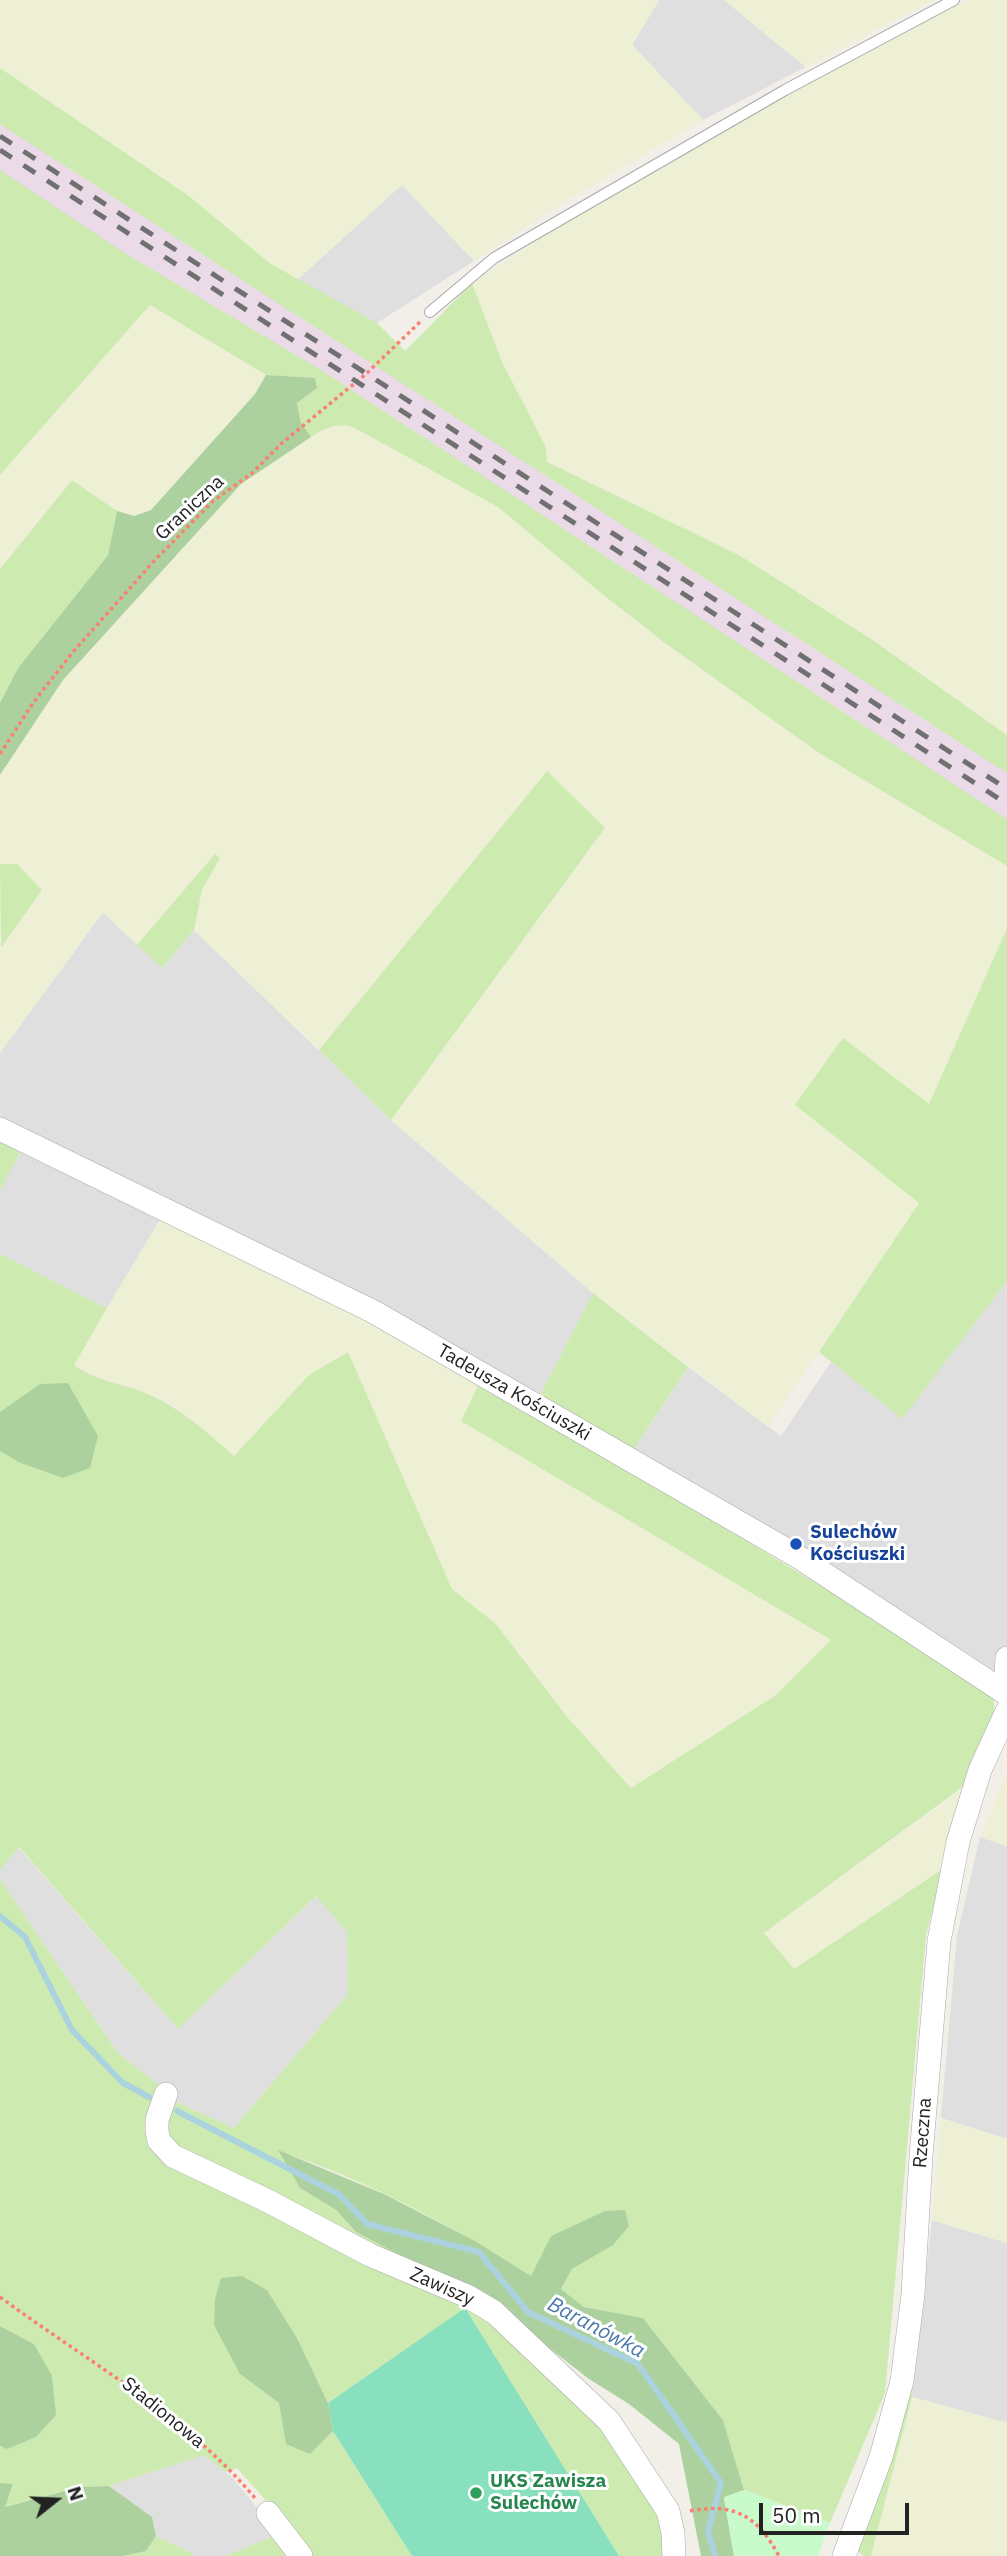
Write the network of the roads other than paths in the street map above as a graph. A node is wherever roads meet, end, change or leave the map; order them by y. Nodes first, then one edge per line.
1 (954, 0) edge
2 (430, 312) road end
3 (0, 1129) edge
4 (1007, 1658) edge
5 (1006, 1699) edge
6 (166, 2094) dead end
7 (268, 2513) road end
8 (301, 2556) edge
9 (674, 2556) edge
10 (844, 2556) edge

1 - 2 lane
3 - 5 street, Tadeusza Kościuszki
4 - 5 street
5 - 10 street, Rzeczna
6 - 9 street, Zawiszy
7 - 8 street

